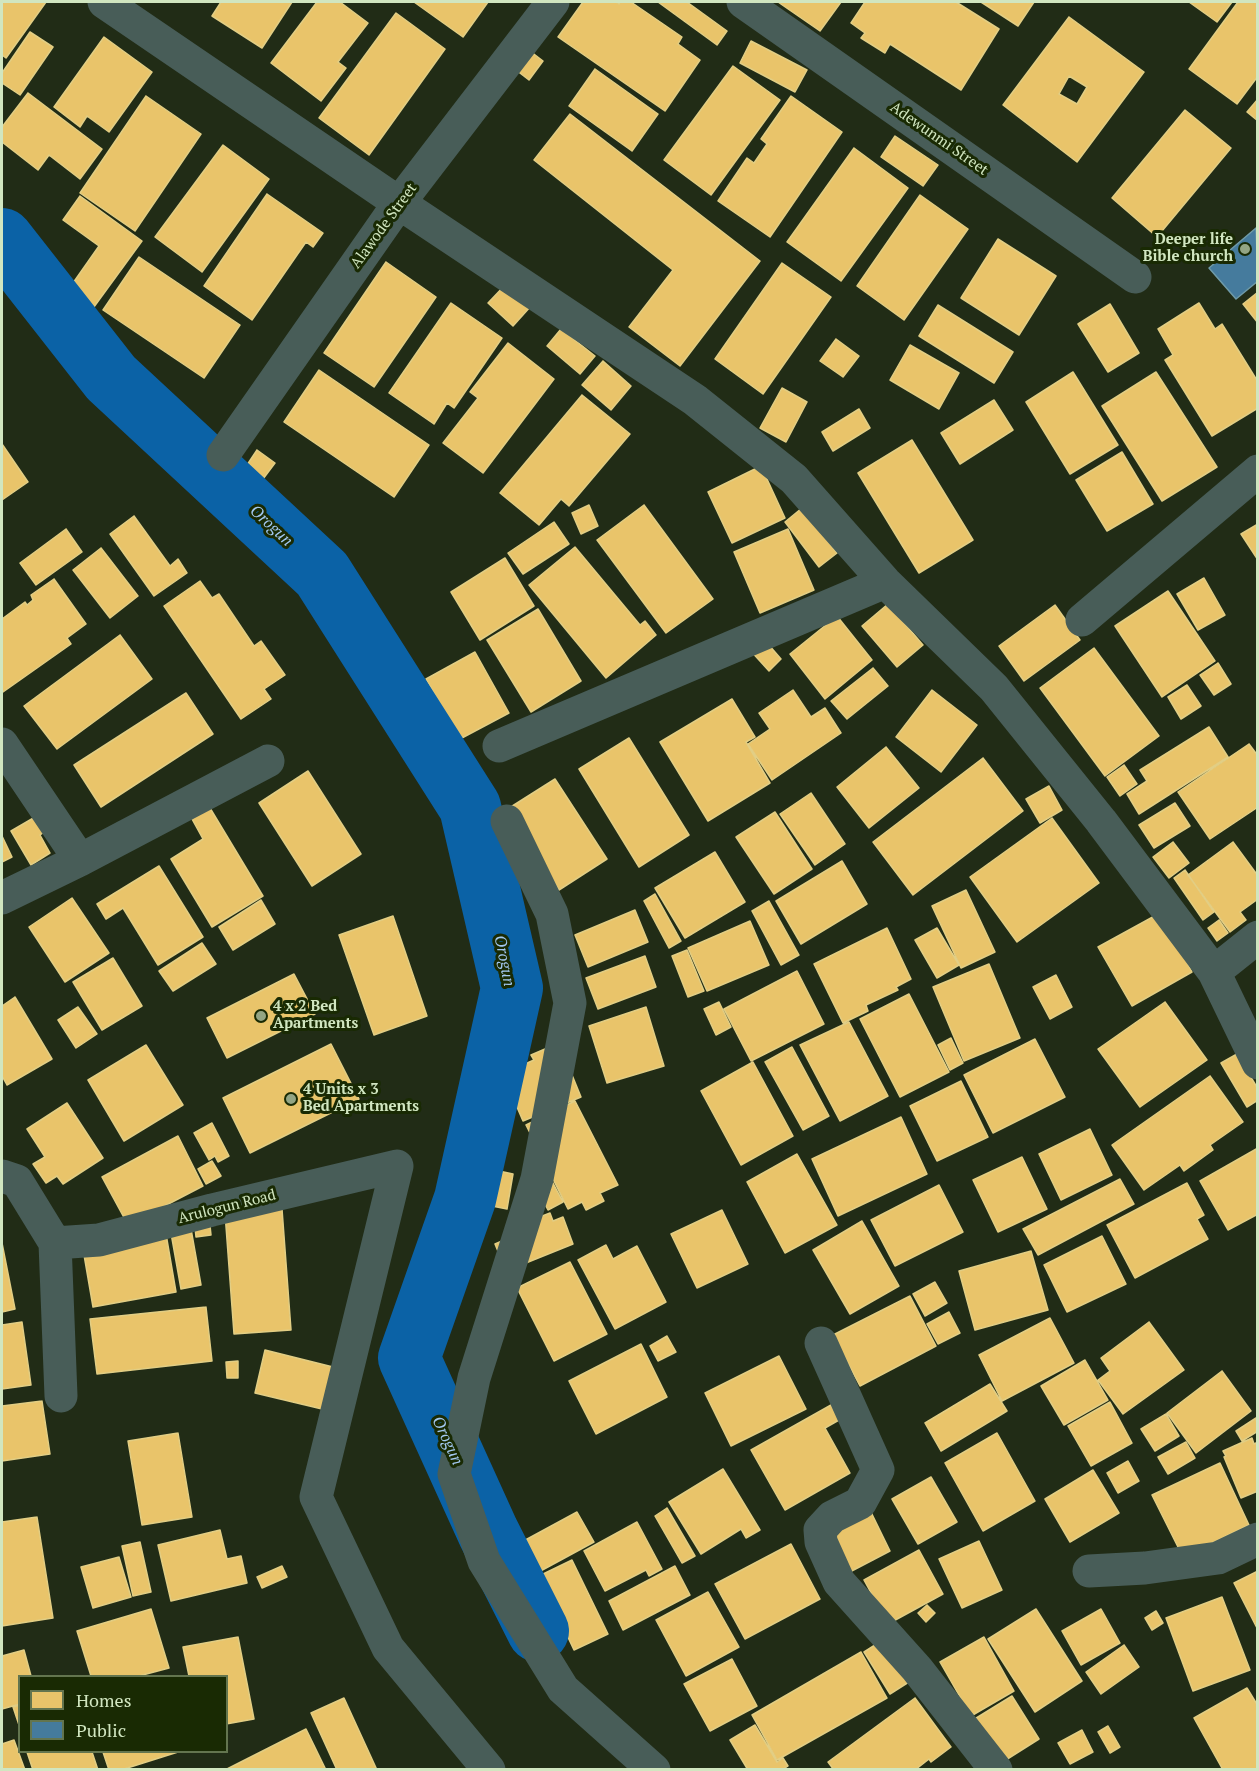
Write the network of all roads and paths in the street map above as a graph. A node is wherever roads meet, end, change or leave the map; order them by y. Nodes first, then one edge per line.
1 (104, 2) edge
2 (553, 2) edge
3 (743, 2) edge
4 (399, 203) junction
5 (1135, 277) dead end
6 (223, 455) dead end
7 (1257, 471) edge
8 (885, 582) junction
9 (1082, 620) dead end
10 (2, 744) edge
11 (498, 746) dead end
12 (268, 761) dead end
13 (507, 821) dead end
14 (80, 860) junction
15 (2, 898) edge
16 (1257, 937) edge
17 (1214, 972) junction
18 (1257, 1063) edge
19 (2, 1176) edge
20 (55, 1244) junction
21 (822, 1343) dead end
22 (61, 1396) dead end
23 (1257, 1539) edge
24 (1089, 1571) dead end
25 (489, 1770) edge
26 (654, 1770) edge
27 (996, 1770) edge

1 - 4 street
2 - 4 street, Alawode Street
3 - 5 street, Adewunmi Street
4 - 6 street, Alawode Street
4 - 8 street
7 - 9 street
8 - 11 street
8 - 17 street
10 - 14 street
12 - 14 street
13 - 26 street
14 - 15 street
16 - 17 street
17 - 18 street
19 - 20 street
20 - 22 street
20 - 25 street, Arulogun Road
21 - 27 street
23 - 24 street

